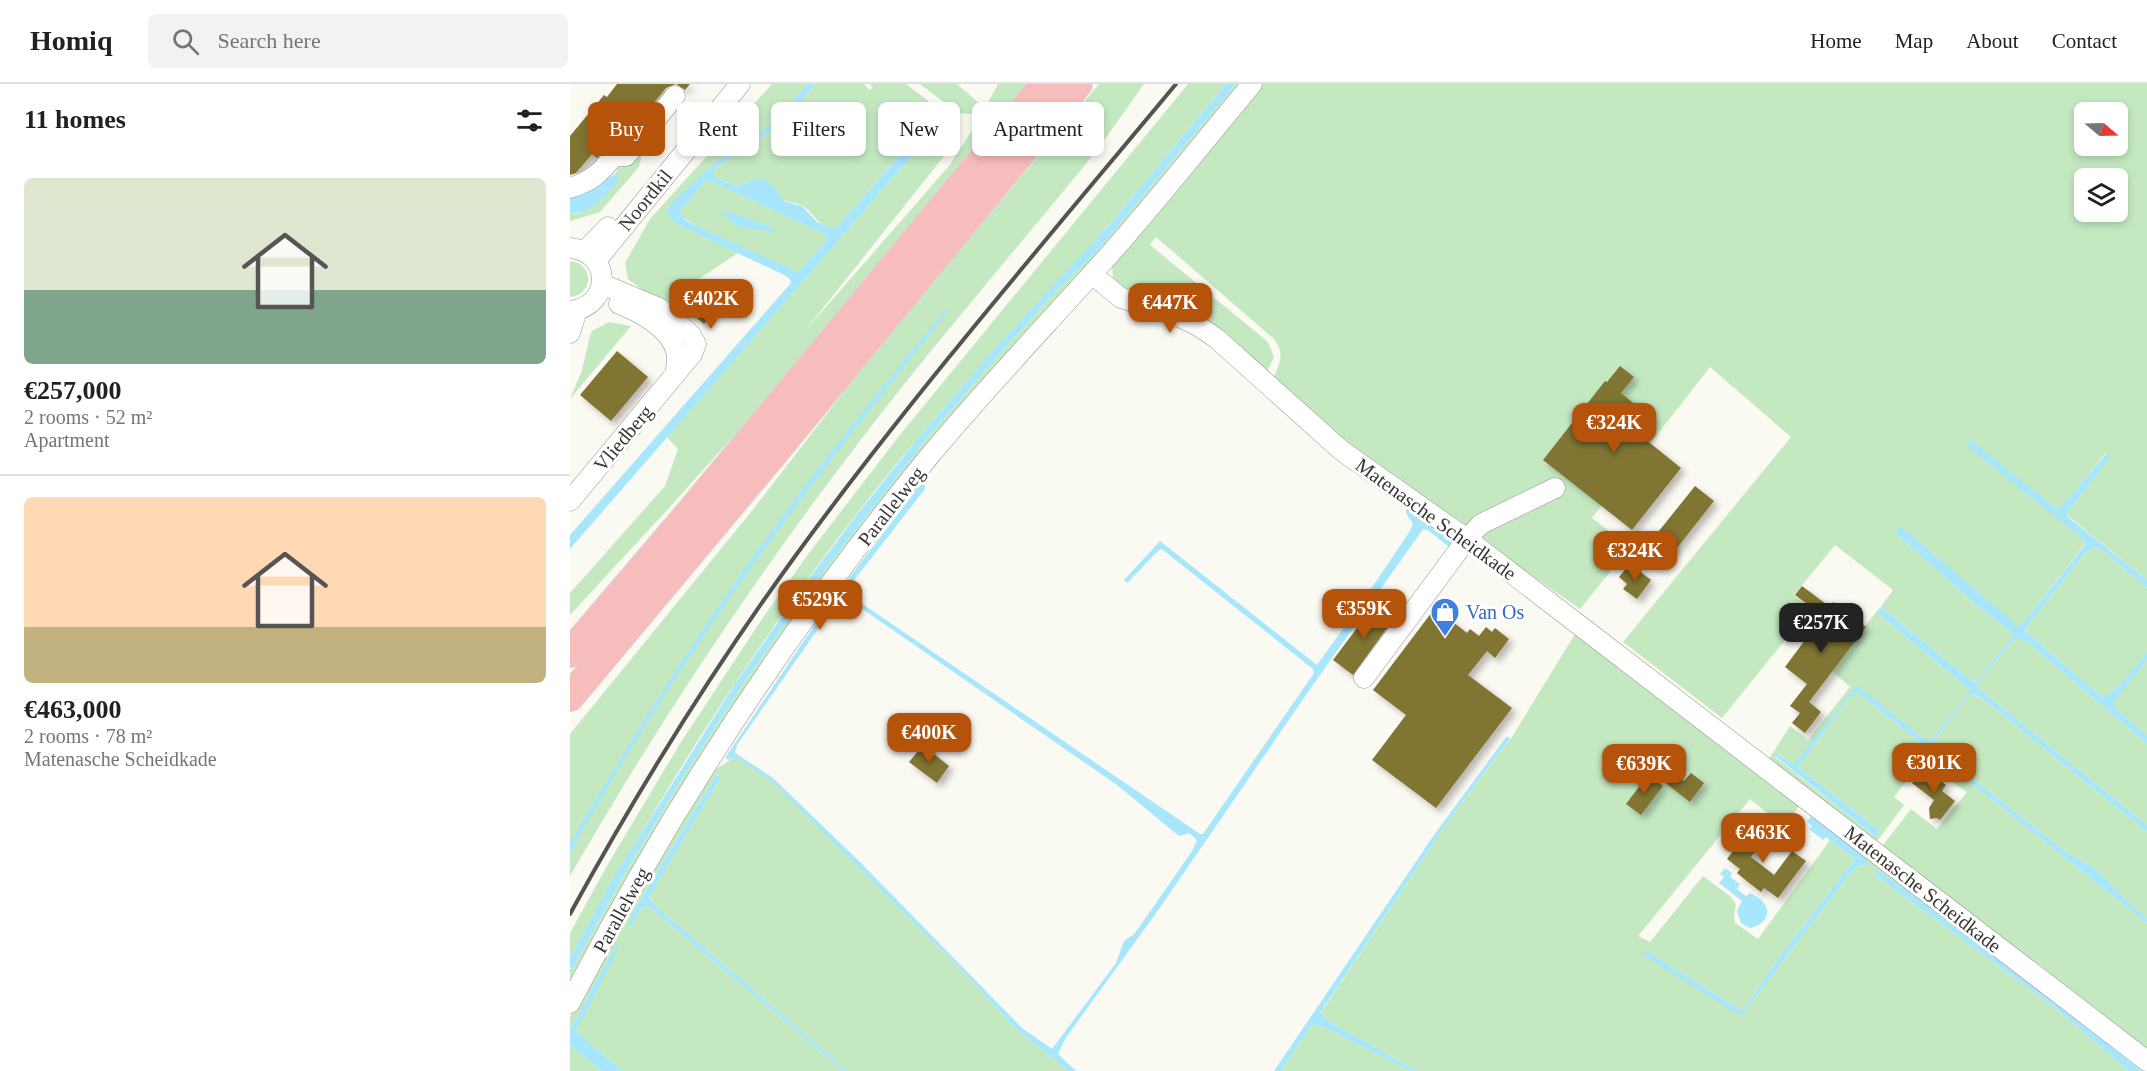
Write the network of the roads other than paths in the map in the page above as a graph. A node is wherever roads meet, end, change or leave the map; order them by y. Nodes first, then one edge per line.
1 (726, 84) edge
2 (740, 84) edge
3 (1045, 84) edge
4 (1078, 84) edge
5 (1252, 84) edge
6 (674, 90) edge
7 (570, 188) edge
8 (584, 254) edge
9 (1092, 274) junction
10 (599, 291) junction
11 (573, 310) edge
12 (570, 333) edge
13 (1556, 488) dead end
14 (570, 501) edge
15 (1467, 538) junction
16 (570, 653) edge
17 (1364, 678) dead end
18 (570, 697) edge
19 (570, 1003) edge
20 (2147, 1061) edge

1 - 8 street, Noordkil
2 - 8 street, Noordkil
3 - 16 highway
4 - 18 highway
5 - 9 street, Parallelweg
6 - 7 street
8 - 10 street
9 - 15 street, Matenasche Scheidkade
9 - 19 street, Parallelweg
10 - 11 street
10 - 14 street, Vliedberg
11 - 12 street
13 - 15 street
15 - 17 street
15 - 20 street, Matenasche Scheidkade

